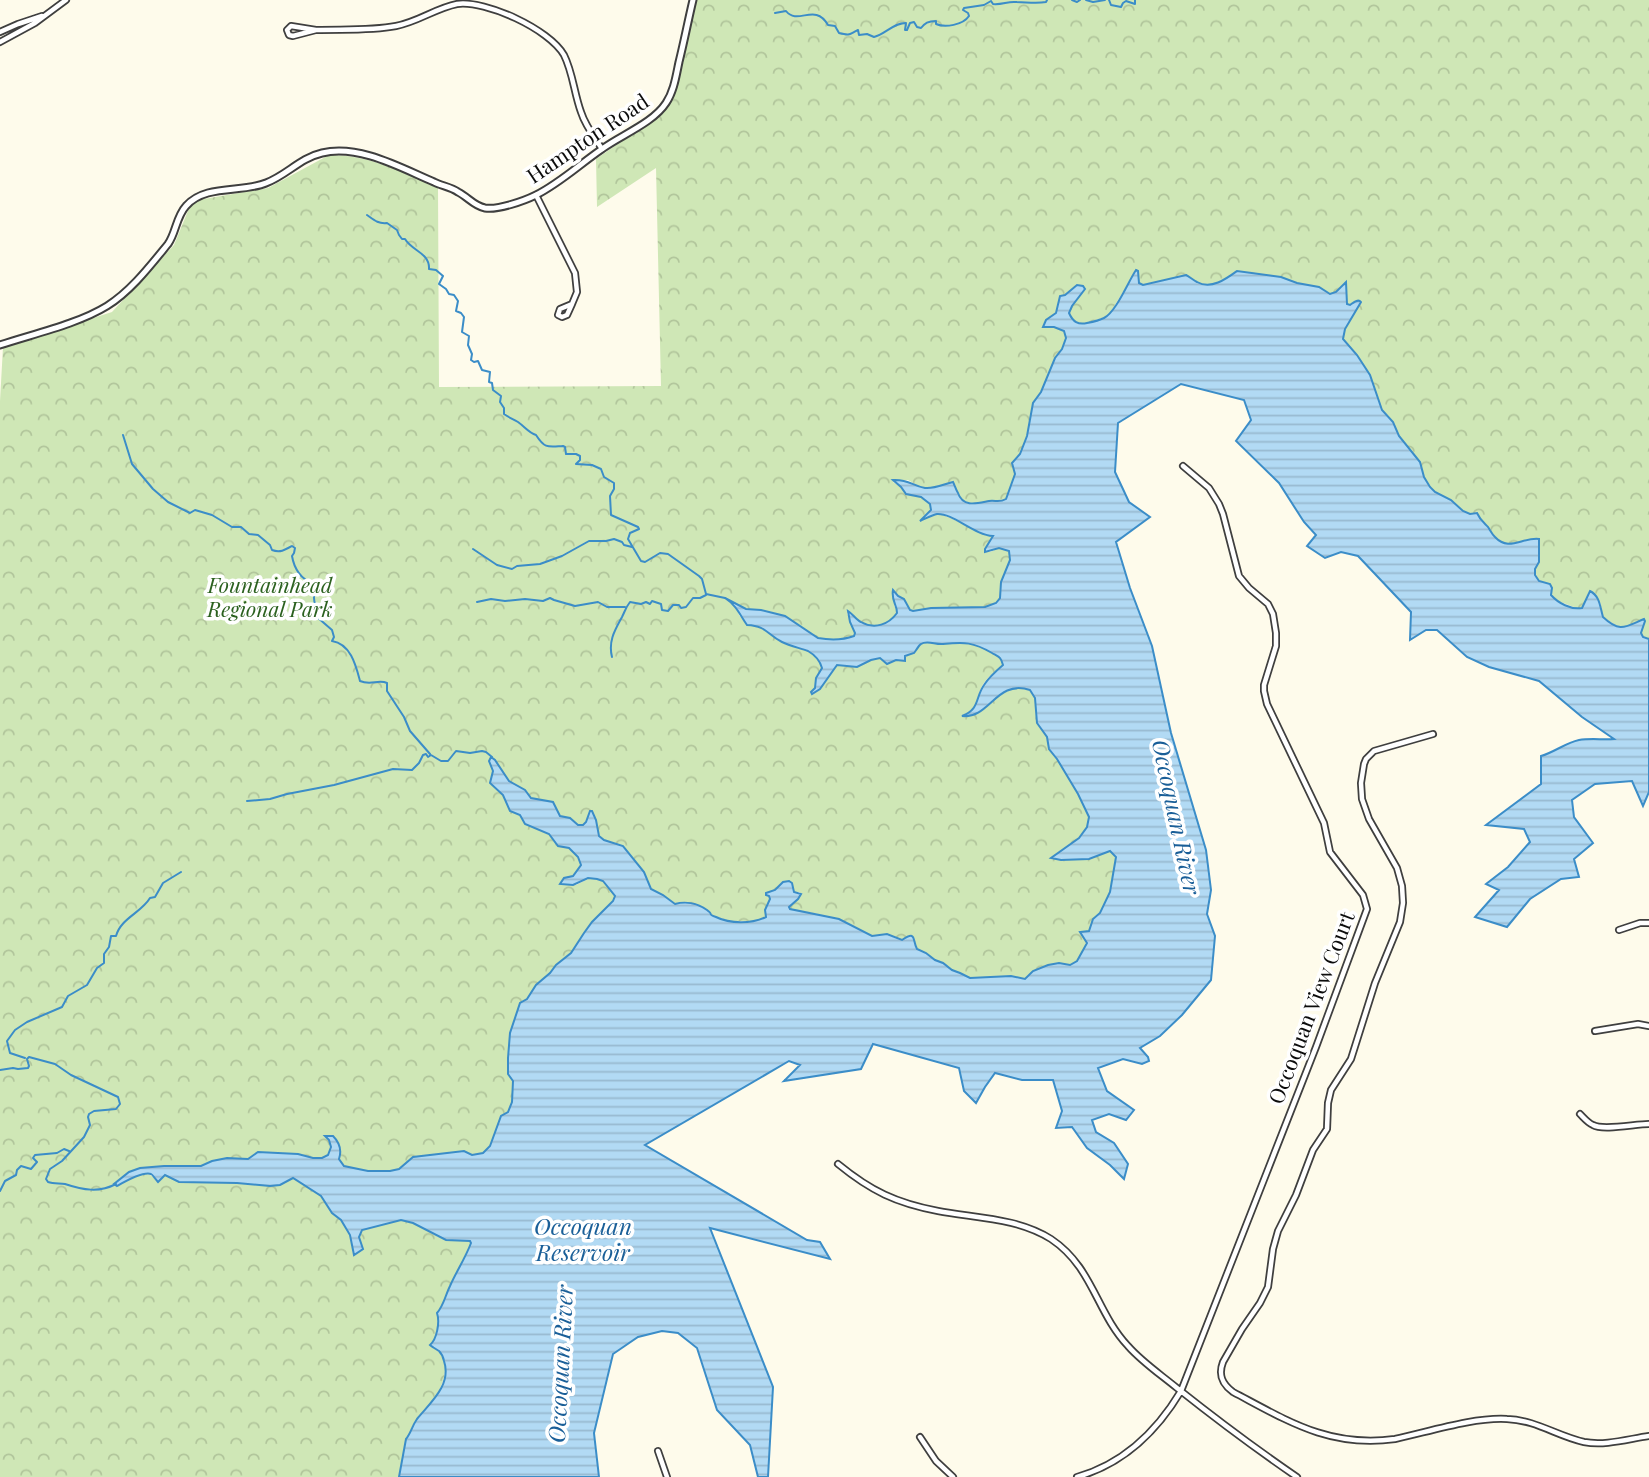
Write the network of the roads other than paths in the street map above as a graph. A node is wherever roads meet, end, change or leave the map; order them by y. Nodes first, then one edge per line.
1 (66, 0) edge
2 (693, 0) edge
3 (43, 16) junction
4 (316, 30) junction
5 (0, 32) edge
6 (0, 42) edge
7 (601, 149) junction
8 (536, 195) junction
9 (572, 304) dead end
10 (0, 345) edge
11 (1183, 466) dead end
12 (1433, 734) dead end
13 (1649, 923) edge
14 (1619, 930) dead end
15 (1649, 1026) edge
16 (1595, 1031) dead end
17 (1580, 1114) dead end
18 (1649, 1124) edge
19 (838, 1164) dead end
20 (1181, 1391) junction
21 (1649, 1436) edge
22 (920, 1437) dead end
23 (658, 1451) dead end
24 (667, 1477) edge
25 (953, 1477) edge
26 (1077, 1477) edge
27 (1297, 1477) edge

1 - 3 street
2 - 7 street, Hampton Road
3 - 5 street
3 - 6 street
4 - 4 street
4 - 7 street
7 - 8 street, Hampton Road
8 - 9 street
8 - 10 street, Hampton Road
11 - 20 street, Occoquan View Court
12 - 21 street
13 - 14 street
15 - 16 street
17 - 18 street
19 - 20 street
20 - 26 street
20 - 27 street
22 - 25 street
23 - 24 street

